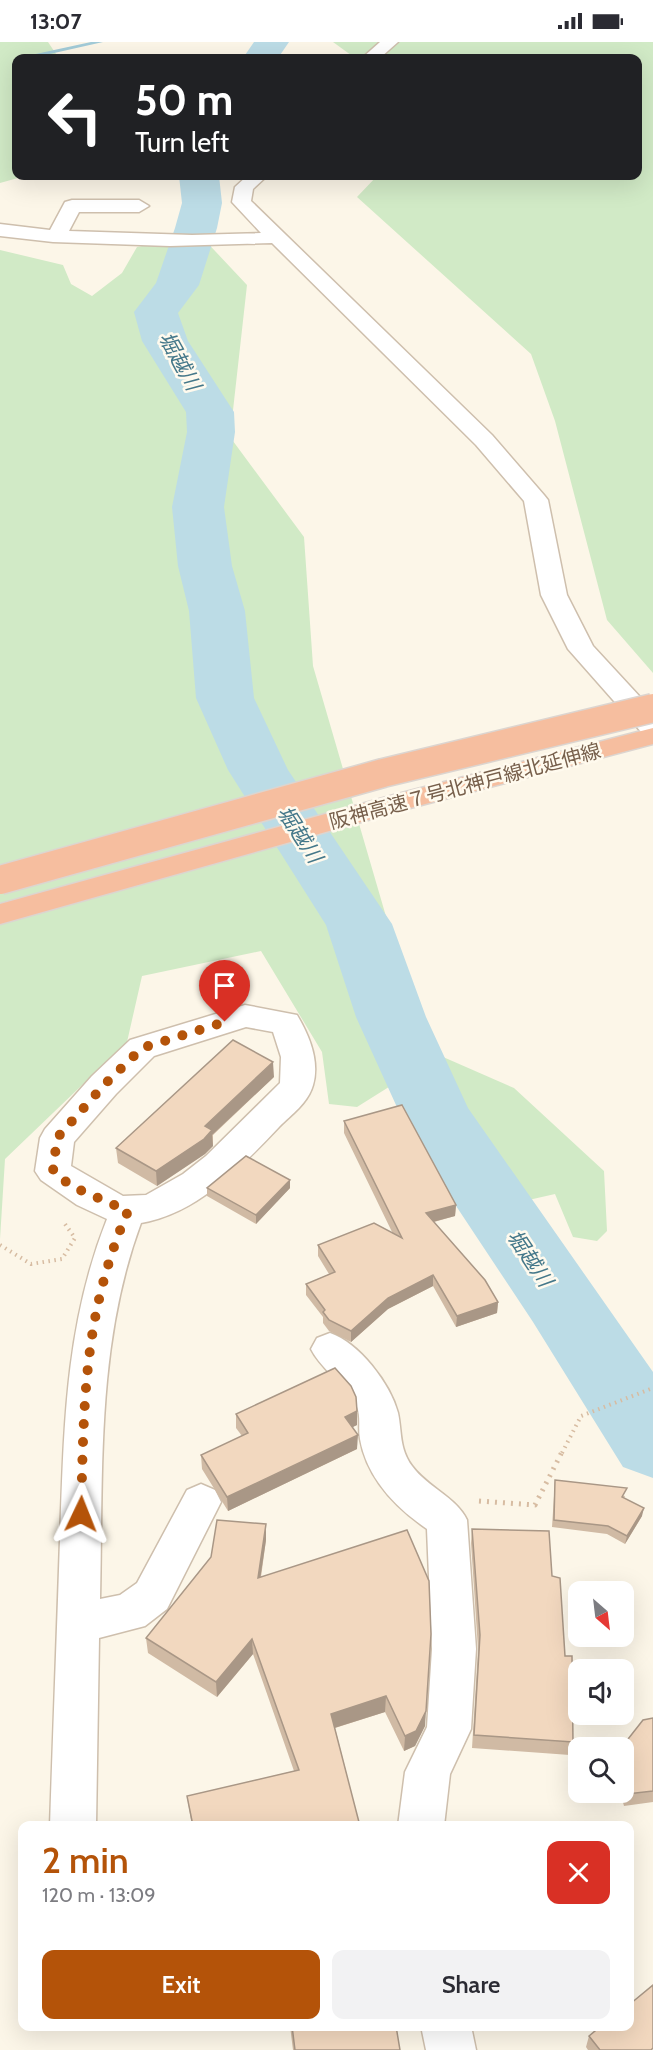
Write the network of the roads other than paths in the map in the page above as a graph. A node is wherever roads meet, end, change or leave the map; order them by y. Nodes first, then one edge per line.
1 (390, 42) edge
2 (375, 54) edge
3 (230, 180) edge
4 (253, 180) edge
5 (241, 202) junction
6 (139, 207) dead end
7 (0, 230) edge
8 (57, 236) junction
9 (277, 237) junction
10 (653, 708) edge
11 (653, 728) edge
12 (653, 736) edge
13 (0, 880) edge
14 (0, 915) edge
15 (128, 1211) junction
16 (330, 1349) dead end
17 (201, 1502) dead end
18 (78, 1623) junction
19 (73, 1821) edge
20 (422, 1821) edge
21 (447, 2031) edge
22 (451, 2050) edge

1 - 2 street
3 - 5 street
4 - 5 street
5 - 9 street
6 - 8 street
7 - 8 street
8 - 9 street
9 - 11 street
10 - 13 highway, 阪神高速７号北神戸線北延伸線, bridge
12 - 14 highway, 阪神高速７号北神戸線北延伸線
15 - 15 street
15 - 18 street
16 - 20 street
17 - 18 street
18 - 19 street
21 - 22 street

